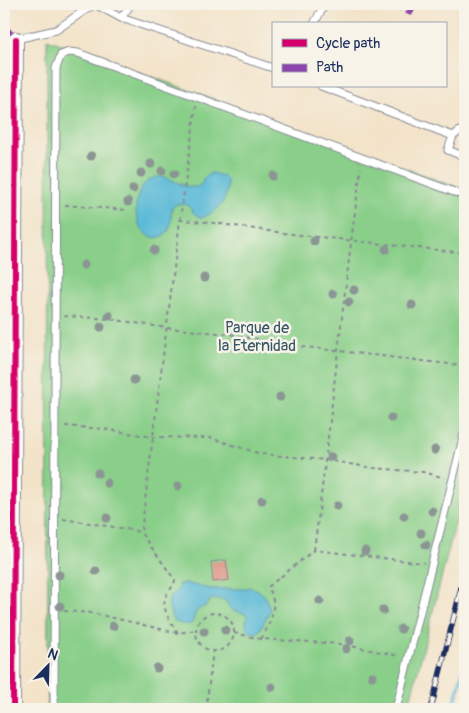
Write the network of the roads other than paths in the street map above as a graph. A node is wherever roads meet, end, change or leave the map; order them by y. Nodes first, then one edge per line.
1 (94, 4) edge
2 (130, 4) edge
3 (327, 4) edge
4 (121, 18) junction
5 (315, 22) edge
6 (16, 38) joint
7 (272, 68) edge
8 (326, 88) edge
9 (465, 125) edge
10 (453, 136) junction
11 (465, 157) edge
12 (465, 196) edge
13 (9, 272) edge
14 (465, 430) edge
15 (9, 552) edge
16 (54, 707) edge
17 (13, 709) edge
18 (396, 709) edge

1 - 4 lane
1 - 6 lane
2 - 4 lane
3 - 5 lane
4 - 7 lane
6 - 13 street
8 - 10 lane
9 - 10 lane
10 - 11 lane
12 - 16 lane
13 - 15 street
14 - 18 lane
15 - 17 street

